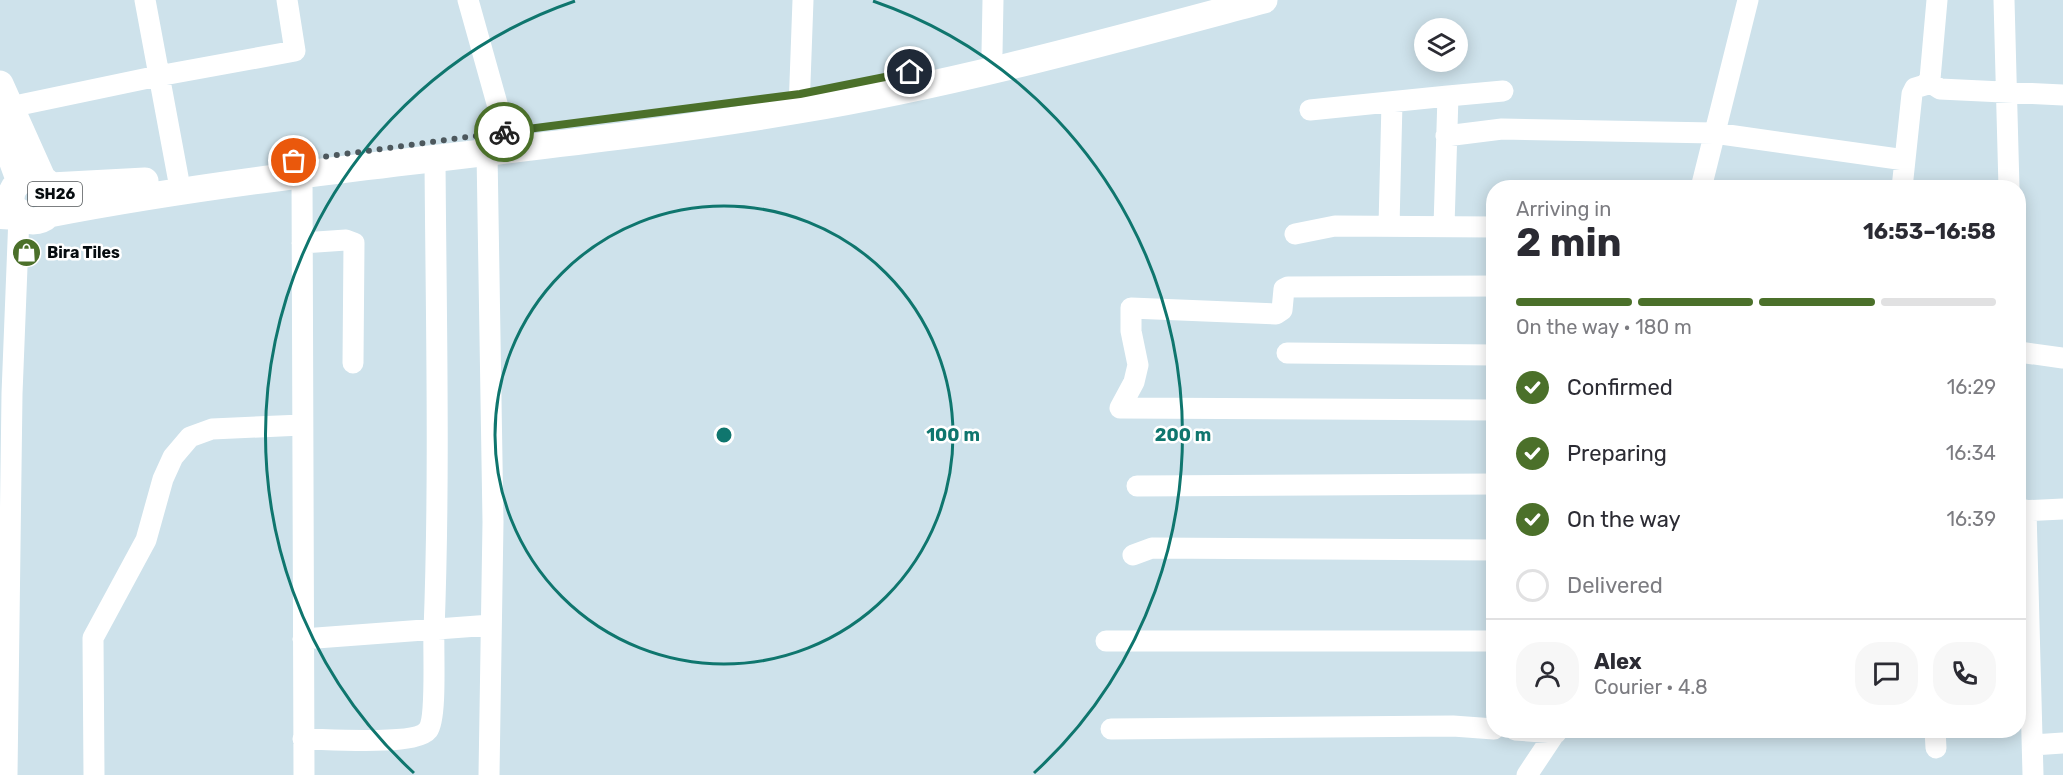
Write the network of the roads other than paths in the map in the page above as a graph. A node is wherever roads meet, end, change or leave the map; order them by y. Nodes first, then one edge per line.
1 (146, 0) edge
2 (287, 0) edge
3 (468, 0) edge
4 (803, 0) edge
5 (993, 0) edge
6 (1200, 0) edge
7 (1264, 0) edge
8 (1748, 0) edge
9 (1937, 0) edge
10 (2004, 0) edge
11 (992, 53) junction
12 (158, 76) junction
13 (1929, 82) junction
14 (1503, 91) dead end
15 (2005, 94) junction
16 (1448, 96) junction
17 (2063, 96) edge
18 (799, 102) junction
19 (1392, 102) junction
20 (3, 106) edge
21 (1310, 110) dead end
22 (1714, 133) junction
23 (1446, 136) junction
24 (496, 142) junction
25 (435, 158) junction
26 (1905, 160) junction
27 (302, 174) junction
28 (178, 177) junction
29 (1703, 180) edge
30 (1903, 180) edge
31 (2009, 180) edge
32 (20, 197) edge
33 (1389, 226) junction
34 (1444, 226) junction
35 (1486, 227) edge
36 (1295, 234) dead end
37 (302, 243) junction
38 (1486, 286) edge
39 (1287, 353) dead end
40 (2026, 353) edge
41 (1486, 355) edge
42 (2063, 358) edge
43 (353, 363) dead end
44 (1486, 410) edge
45 (302, 426) junction
46 (1486, 484) edge
47 (1137, 486) dead end
48 (2063, 509) edge
49 (2026, 511) edge
50 (1486, 550) edge
51 (1133, 555) dead end
52 (2026, 596) edge
53 (491, 625) junction
54 (434, 630) junction
55 (303, 639) junction
56 (1106, 641) dead end
57 (1486, 641) edge
58 (4, 680) edge
59 (1486, 728) edge
60 (1112, 729) dead end
61 (1553, 738) edge
62 (303, 739) junction
63 (2063, 743) edge
64 (2033, 745) junction
65 (7, 775) edge
66 (94, 775) edge
67 (304, 775) edge
68 (489, 775) edge
69 (1527, 775) edge
70 (2033, 775) edge

1 - 12 street
2 - 12 street
3 - 24 street
4 - 18 street
5 - 11 street
6 - 11 main road, SH26
7 - 18 main road, SH26
8 - 22 street
9 - 13 street
10 - 15 street
11 - 18 main road, SH26
12 - 20 street
12 - 28 street
13 - 15 street
13 - 26 street
14 - 16 street
15 - 17 street
15 - 31 street
16 - 19 street
16 - 23 street
18 - 24 main road, SH26
19 - 21 street
19 - 33 street
20 - 32 main road
22 - 23 street
22 - 26 street
22 - 29 street
23 - 34 street
24 - 25 main road, SH26
24 - 28 main road, SH26
24 - 53 street
25 - 27 main road, SH26
25 - 54 street
26 - 30 street
27 - 32 main road, SH26
27 - 37 street
28 - 32 main road, SH26
32 - 58 street
33 - 34 street
33 - 36 street
34 - 35 street
37 - 43 street
37 - 45 street
38 - 44 street
39 - 41 street
40 - 42 street
45 - 55 street
45 - 66 street
46 - 47 street
48 - 49 street
50 - 51 street
52 - 64 street
53 - 54 street
53 - 68 street
54 - 55 street
54 - 62 street
55 - 62 street
56 - 57 street
58 - 65 street
59 - 60 street
61 - 69 street
62 - 67 street
63 - 64 street
64 - 70 street

